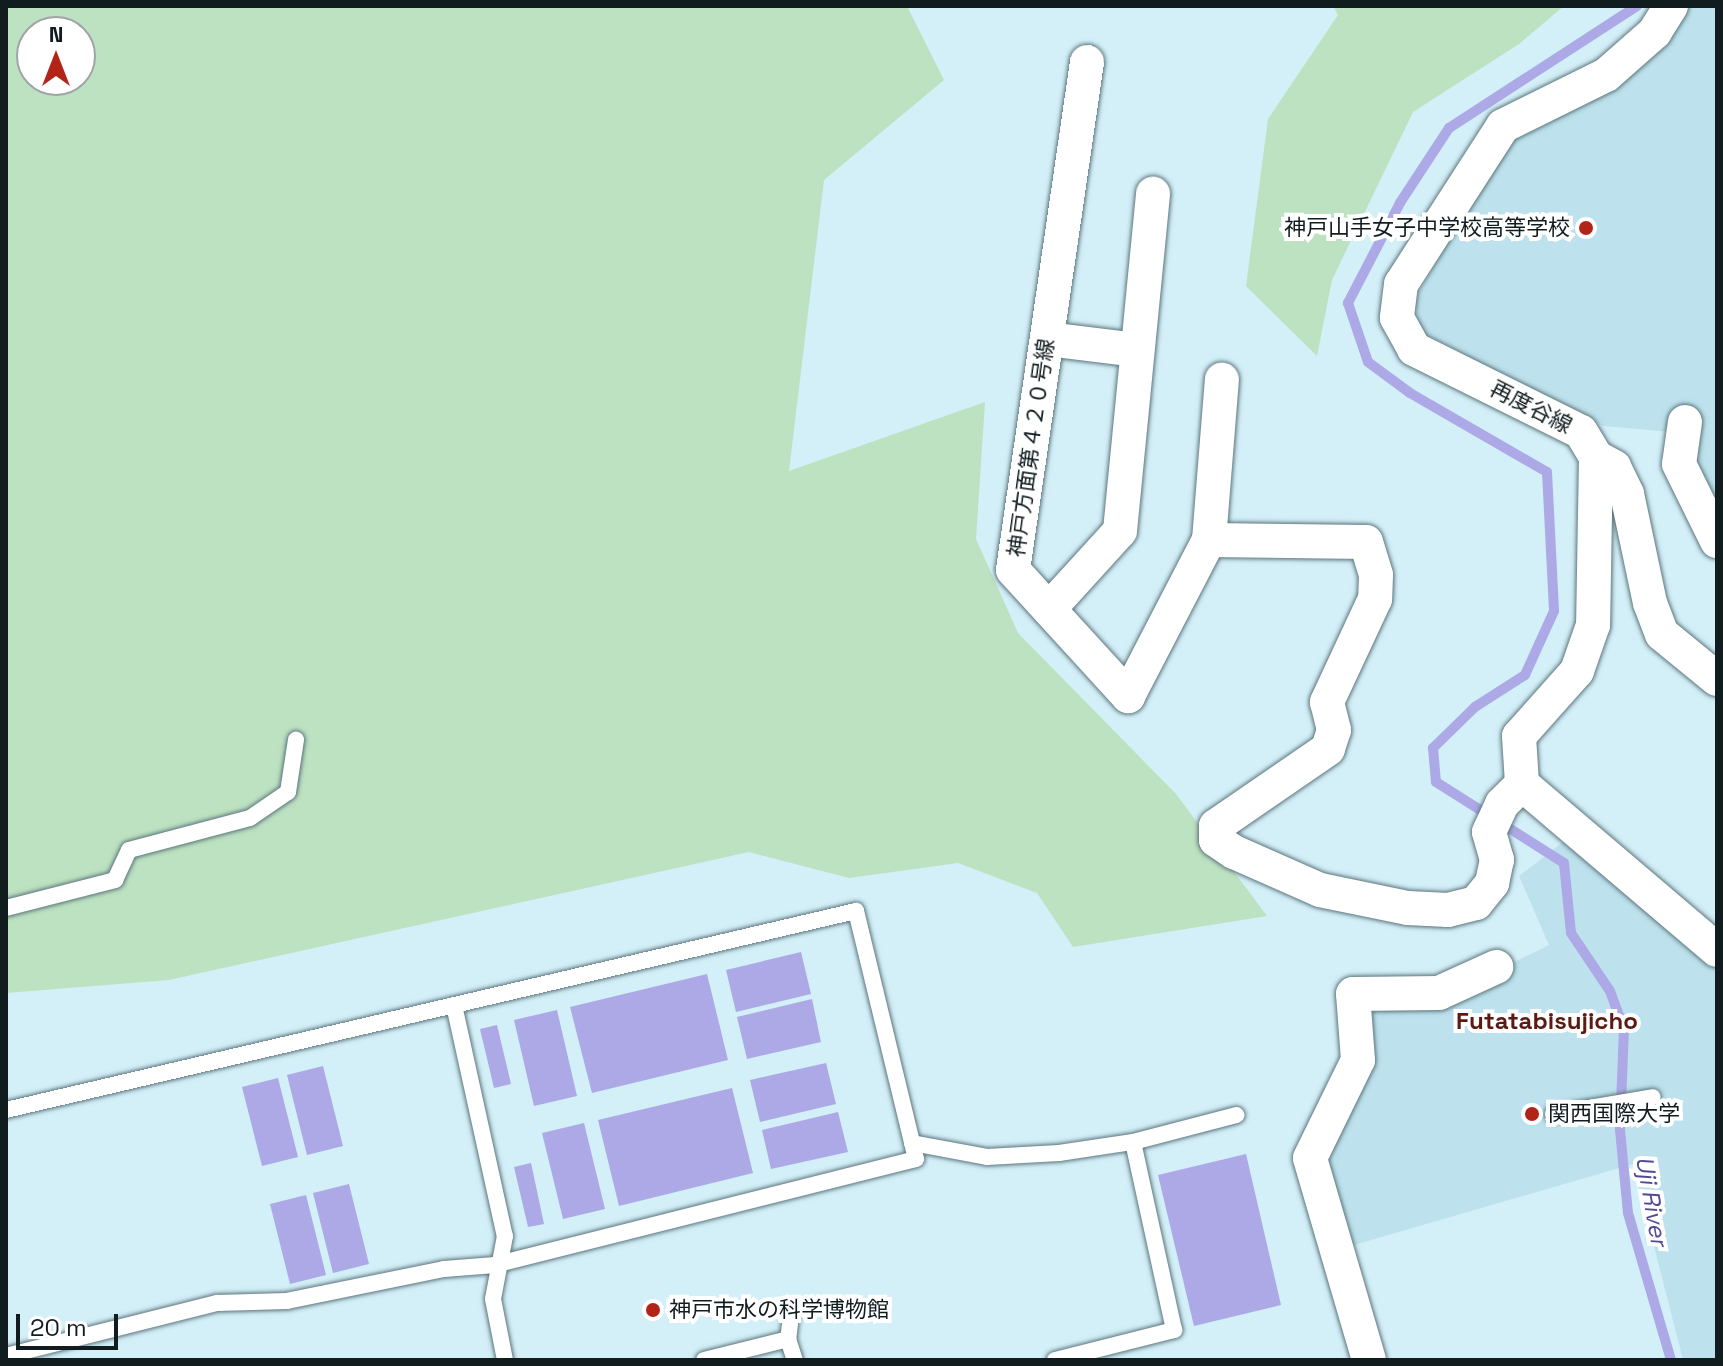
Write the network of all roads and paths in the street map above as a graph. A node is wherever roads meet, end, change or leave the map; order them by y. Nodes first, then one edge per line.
1 (1671, 6) edge
2 (1087, 62) dead end
3 (1153, 194) dead end
4 (1047, 339) junction
5 (1137, 350) junction
6 (1222, 380) dead end
7 (1685, 422) dead end
8 (1596, 457) junction
9 (1209, 540) junction
10 (1717, 541) edge
11 (1049, 609) junction
12 (1717, 679) edge
13 (296, 740) dead end
14 (1504, 807) junction
15 (6, 908) edge
16 (1717, 950) edge
17 (1496, 967) dead end
18 (454, 1005) junction
19 (1653, 1097) dead end
20 (6, 1110) edge
21 (1553, 1114) dead end
22 (1237, 1115) dead end
23 (1133, 1142) junction
24 (912, 1143) junction
25 (495, 1265) junction
26 (791, 1316) dead end
27 (788, 1339) junction
28 (753, 1354) edge
29 (6, 1356) edge
30 (505, 1360) edge
31 (704, 1360) edge
32 (795, 1360) edge
33 (1055, 1360) edge
34 (1369, 1360) edge

1 - 8 street, 再度谷線
2 - 4 street, 神戸方面第４２０号線
3 - 5 street
4 - 5 street
4 - 11 street, 神戸方面第４２０号線
5 - 11 street
6 - 9 street
7 - 10 street
8 - 12 street, 再度谷線
8 - 14 street
9 - 11 street, 神戸方面第４２０号線
9 - 14 street
13 - 15 lane
14 - 16 street
17 - 34 street
18 - 20 lane
18 - 24 lane
18 - 25 lane
19 - 21 lane
22 - 23 lane
23 - 24 lane
23 - 33 lane
24 - 25 lane
25 - 29 lane
25 - 30 lane
26 - 27 lane
27 - 28 lane
27 - 32 lane
28 - 31 lane

